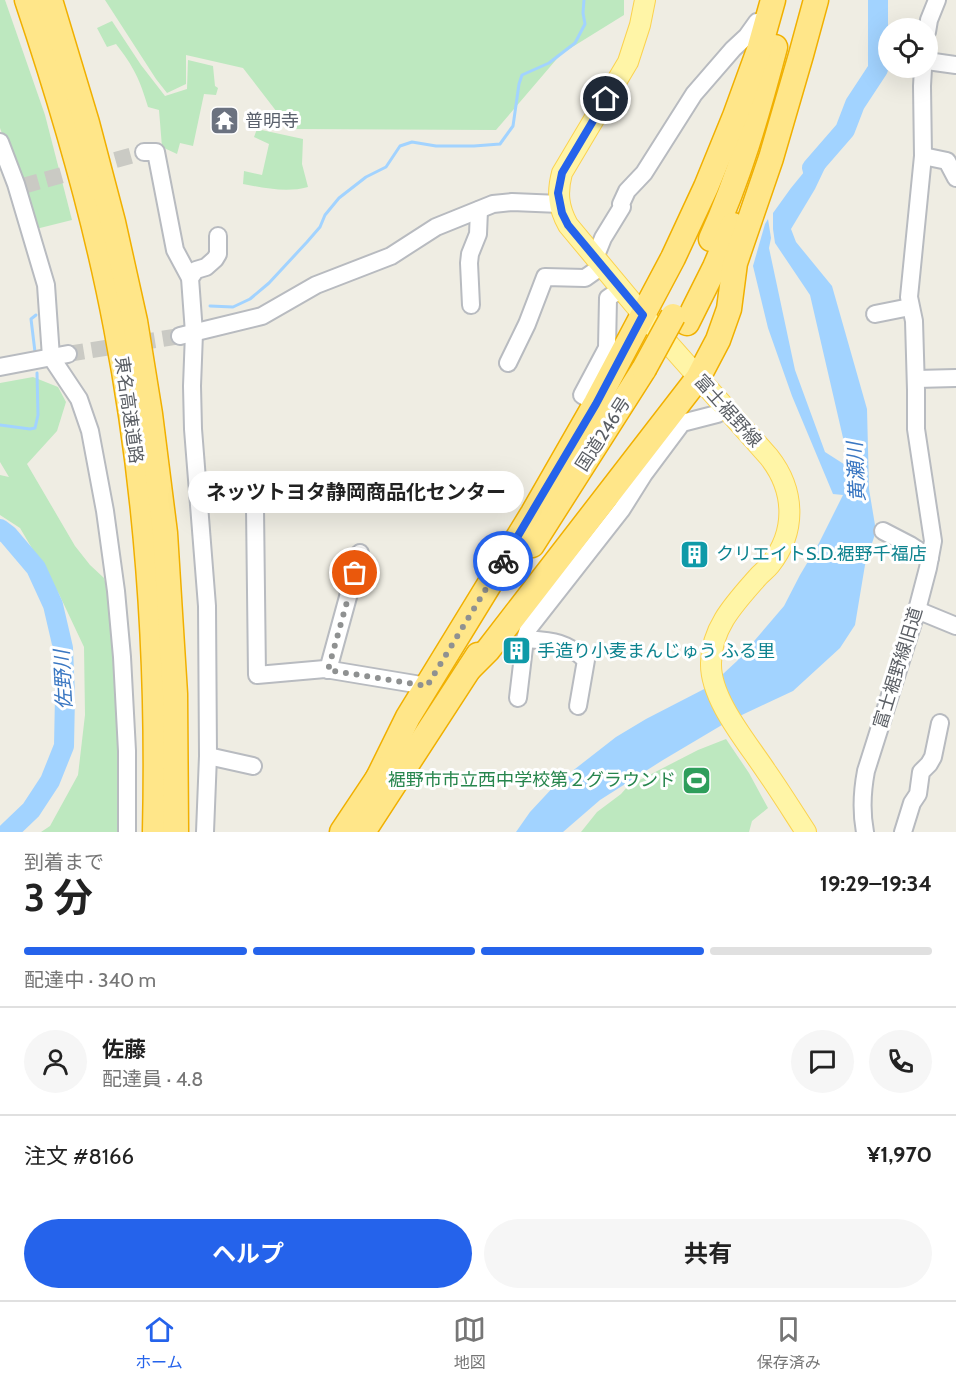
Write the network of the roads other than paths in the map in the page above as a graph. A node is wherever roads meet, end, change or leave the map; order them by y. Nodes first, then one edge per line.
1 (27, 0) edge
2 (50, 0) edge
3 (645, 0) edge
4 (773, 0) edge
5 (788, 0) edge
6 (803, 0) edge
7 (816, 0) edge
8 (937, 0) edge
9 (931, 18) edge
10 (766, 24) junction
11 (938, 63) edge
12 (956, 65) edge
13 (922, 78) edge
14 (0, 142) edge
15 (144, 152) dead end
16 (923, 156) junction
17 (956, 178) edge
18 (560, 204) junction
19 (479, 210) junction
20 (218, 236) dead end
21 (599, 262) junction
22 (190, 278) junction
23 (621, 289) junction
24 (471, 305) dead end
25 (910, 307) junction
26 (874, 314) dead end
27 (643, 315) junction
28 (680, 320) junction
29 (187, 334) junction
30 (68, 354) tunnel mouth
31 (51, 357) junction
32 (508, 363) dead end
33 (0, 367) edge
34 (651, 372) junction
35 (698, 378) junction
36 (956, 378) edge
37 (916, 379) junction
38 (596, 404) junction
39 (725, 410) junction
40 (255, 508) dead end
41 (883, 531) dead end
42 (360, 553) dead end
43 (930, 558) junction
44 (917, 610) junction
45 (956, 626) edge
46 (525, 639) junction
47 (470, 668) junction
48 (328, 670) junction
49 (427, 686) junction
50 (518, 698) dead end
51 (578, 706) dead end
52 (940, 723) dead end
53 (208, 756) junction
54 (253, 766) dead end
55 (376, 782) junction
56 (127, 832) edge
57 (155, 832) edge
58 (176, 832) edge
59 (205, 832) edge
60 (342, 832) edge
61 (363, 832) edge
62 (806, 832) edge
63 (865, 832) edge
64 (903, 832) edge

1 - 57 highway, 東名高速道路
2 - 58 highway, 東名高速道路
3 - 18 main road, 富士裾野線
4 - 10 highway
5 - 28 highway, 国道246号
6 - 28 highway, 国道246号
7 - 35 highway
8 - 9 street
10 - 21 street
10 - 27 highway
11 - 12 street
13 - 16 street, 富士裾野線旧道
14 - 31 street
15 - 22 street
16 - 17 street
16 - 25 street, 富士裾野線旧道
18 - 19 street
18 - 21 main road, 富士裾野線
19 - 24 street
19 - 29 street
20 - 22 street
21 - 23 main road, 富士裾野線
21 - 32 street
22 - 29 street
23 - 27 main road, 富士裾野線
23 - 38 street
25 - 26 street
25 - 37 street, 富士裾野線旧道
27 - 35 main road, 富士裾野線
27 - 38 highway
28 - 34 highway, 国道246号, bridge
29 - 53 street
30 - 31 street
31 - 33 street
31 - 56 street
34 - 47 highway, 国道246号
34 - 55 highway, 国道246号
35 - 39 main road, 富士裾野線
35 - 47 highway
36 - 37 street
37 - 43 street, 富士裾野線旧道
38 - 49 highway
39 - 46 street
39 - 62 main road, 富士裾野線
40 - 48 street
41 - 43 street
42 - 48 street
43 - 44 street, 富士裾野線旧道
44 - 45 street
44 - 63 street, 富士裾野線旧道
46 - 50 street
46 - 51 street
47 - 61 highway, 国道246号
48 - 49 street
49 - 55 highway
52 - 64 street
53 - 54 street
53 - 59 street
55 - 60 highway, 国道246号

